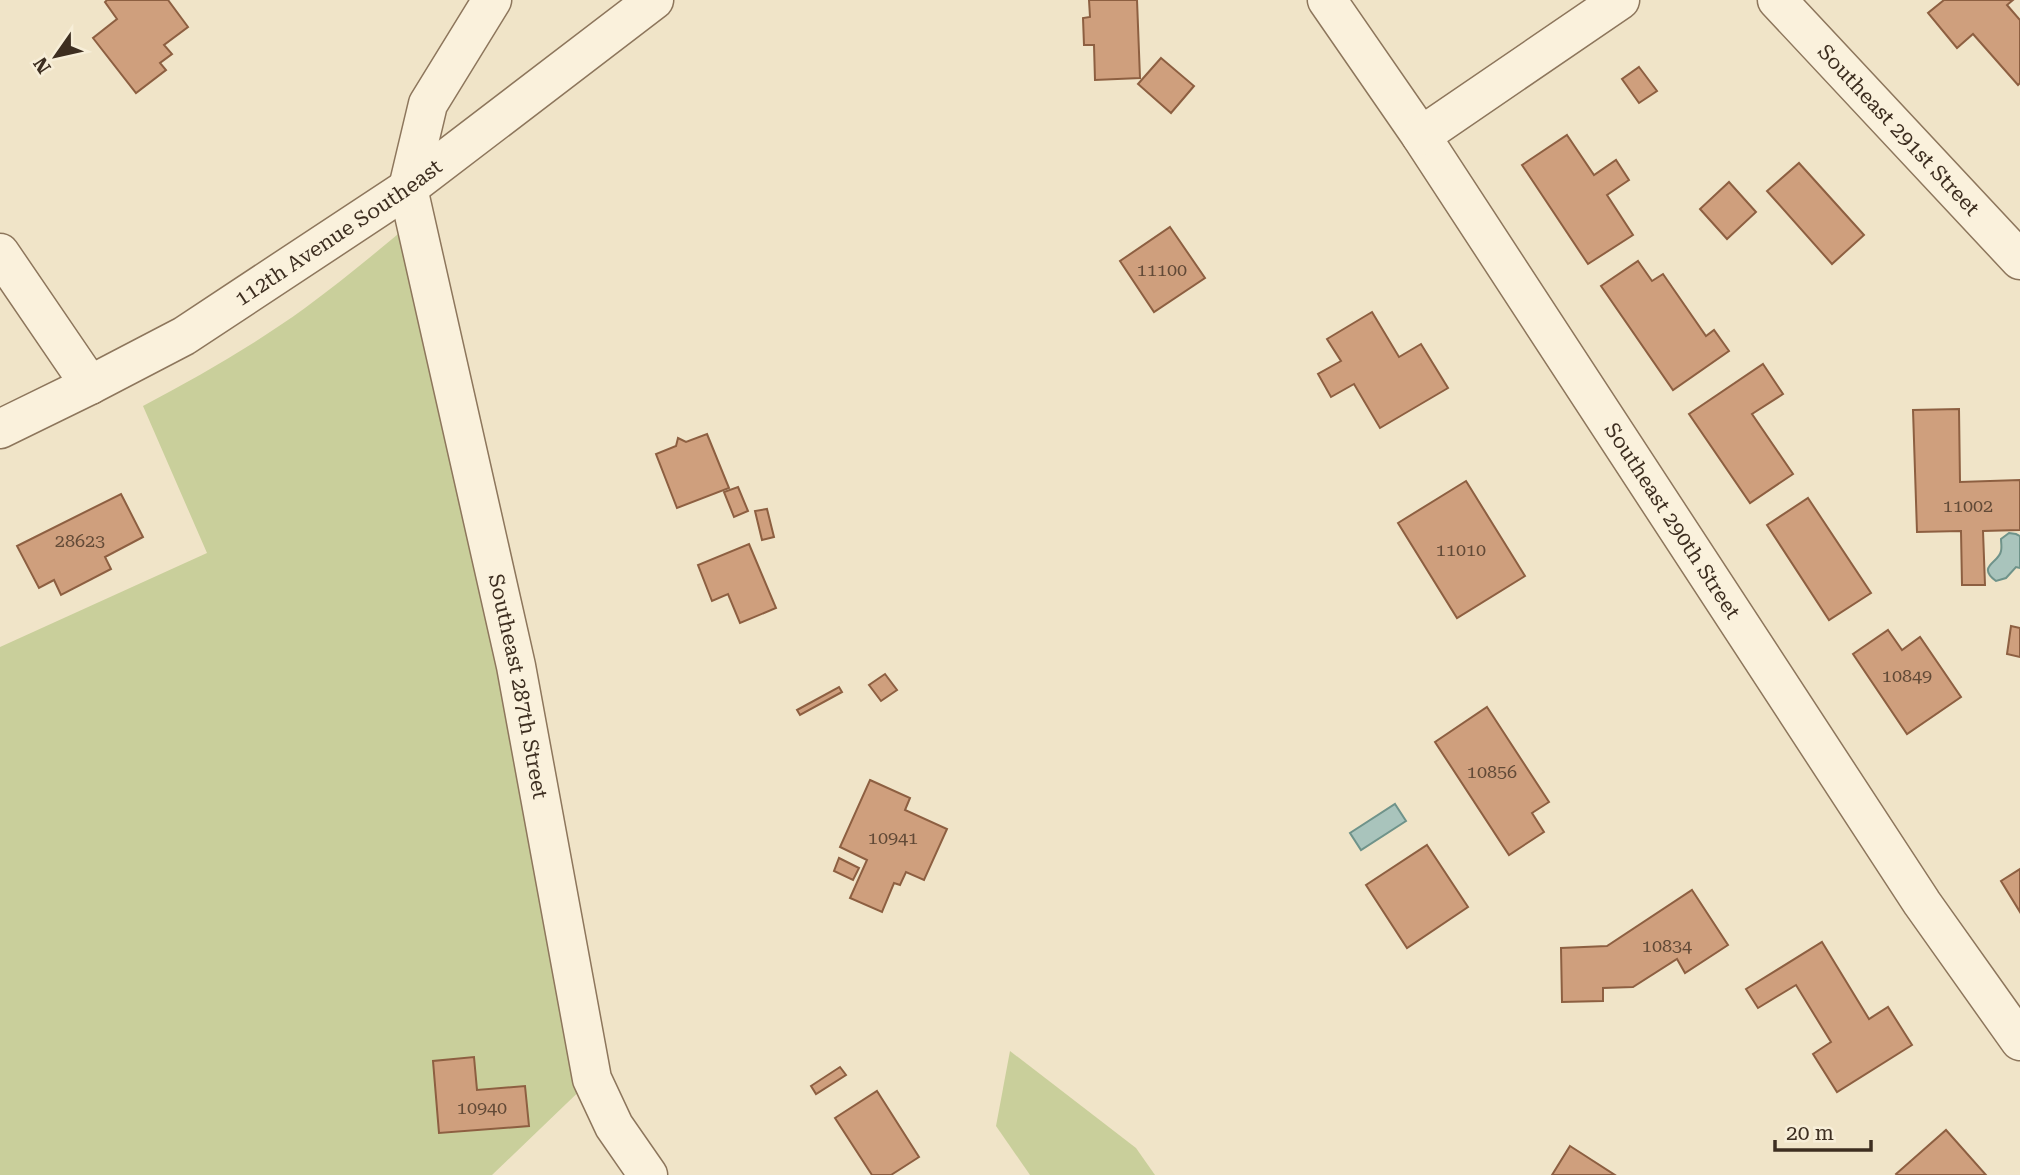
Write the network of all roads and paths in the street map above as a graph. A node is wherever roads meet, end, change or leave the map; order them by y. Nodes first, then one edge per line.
1 (492, 0) edge
2 (654, 0) edge
3 (1327, 0) edge
4 (1620, 0) edge
5 (1777, 0) edge
6 (1421, 136) junction
7 (408, 188) junction
8 (0, 253) edge
9 (2020, 260) edge
10 (90, 385) junction
11 (0, 429) edge
12 (2020, 1041) edge
13 (649, 1175) edge

1 - 7 street
2 - 7 street, 112th Avenue Southeast
3 - 6 street, Southeast 290th Street
4 - 6 street
5 - 9 street, Southeast 291st Street
6 - 12 street, Southeast 290th Street
7 - 10 street, 112th Avenue Southeast
7 - 13 street, Southeast 287th Street
8 - 10 street
10 - 11 street, 112th Avenue Southeast

